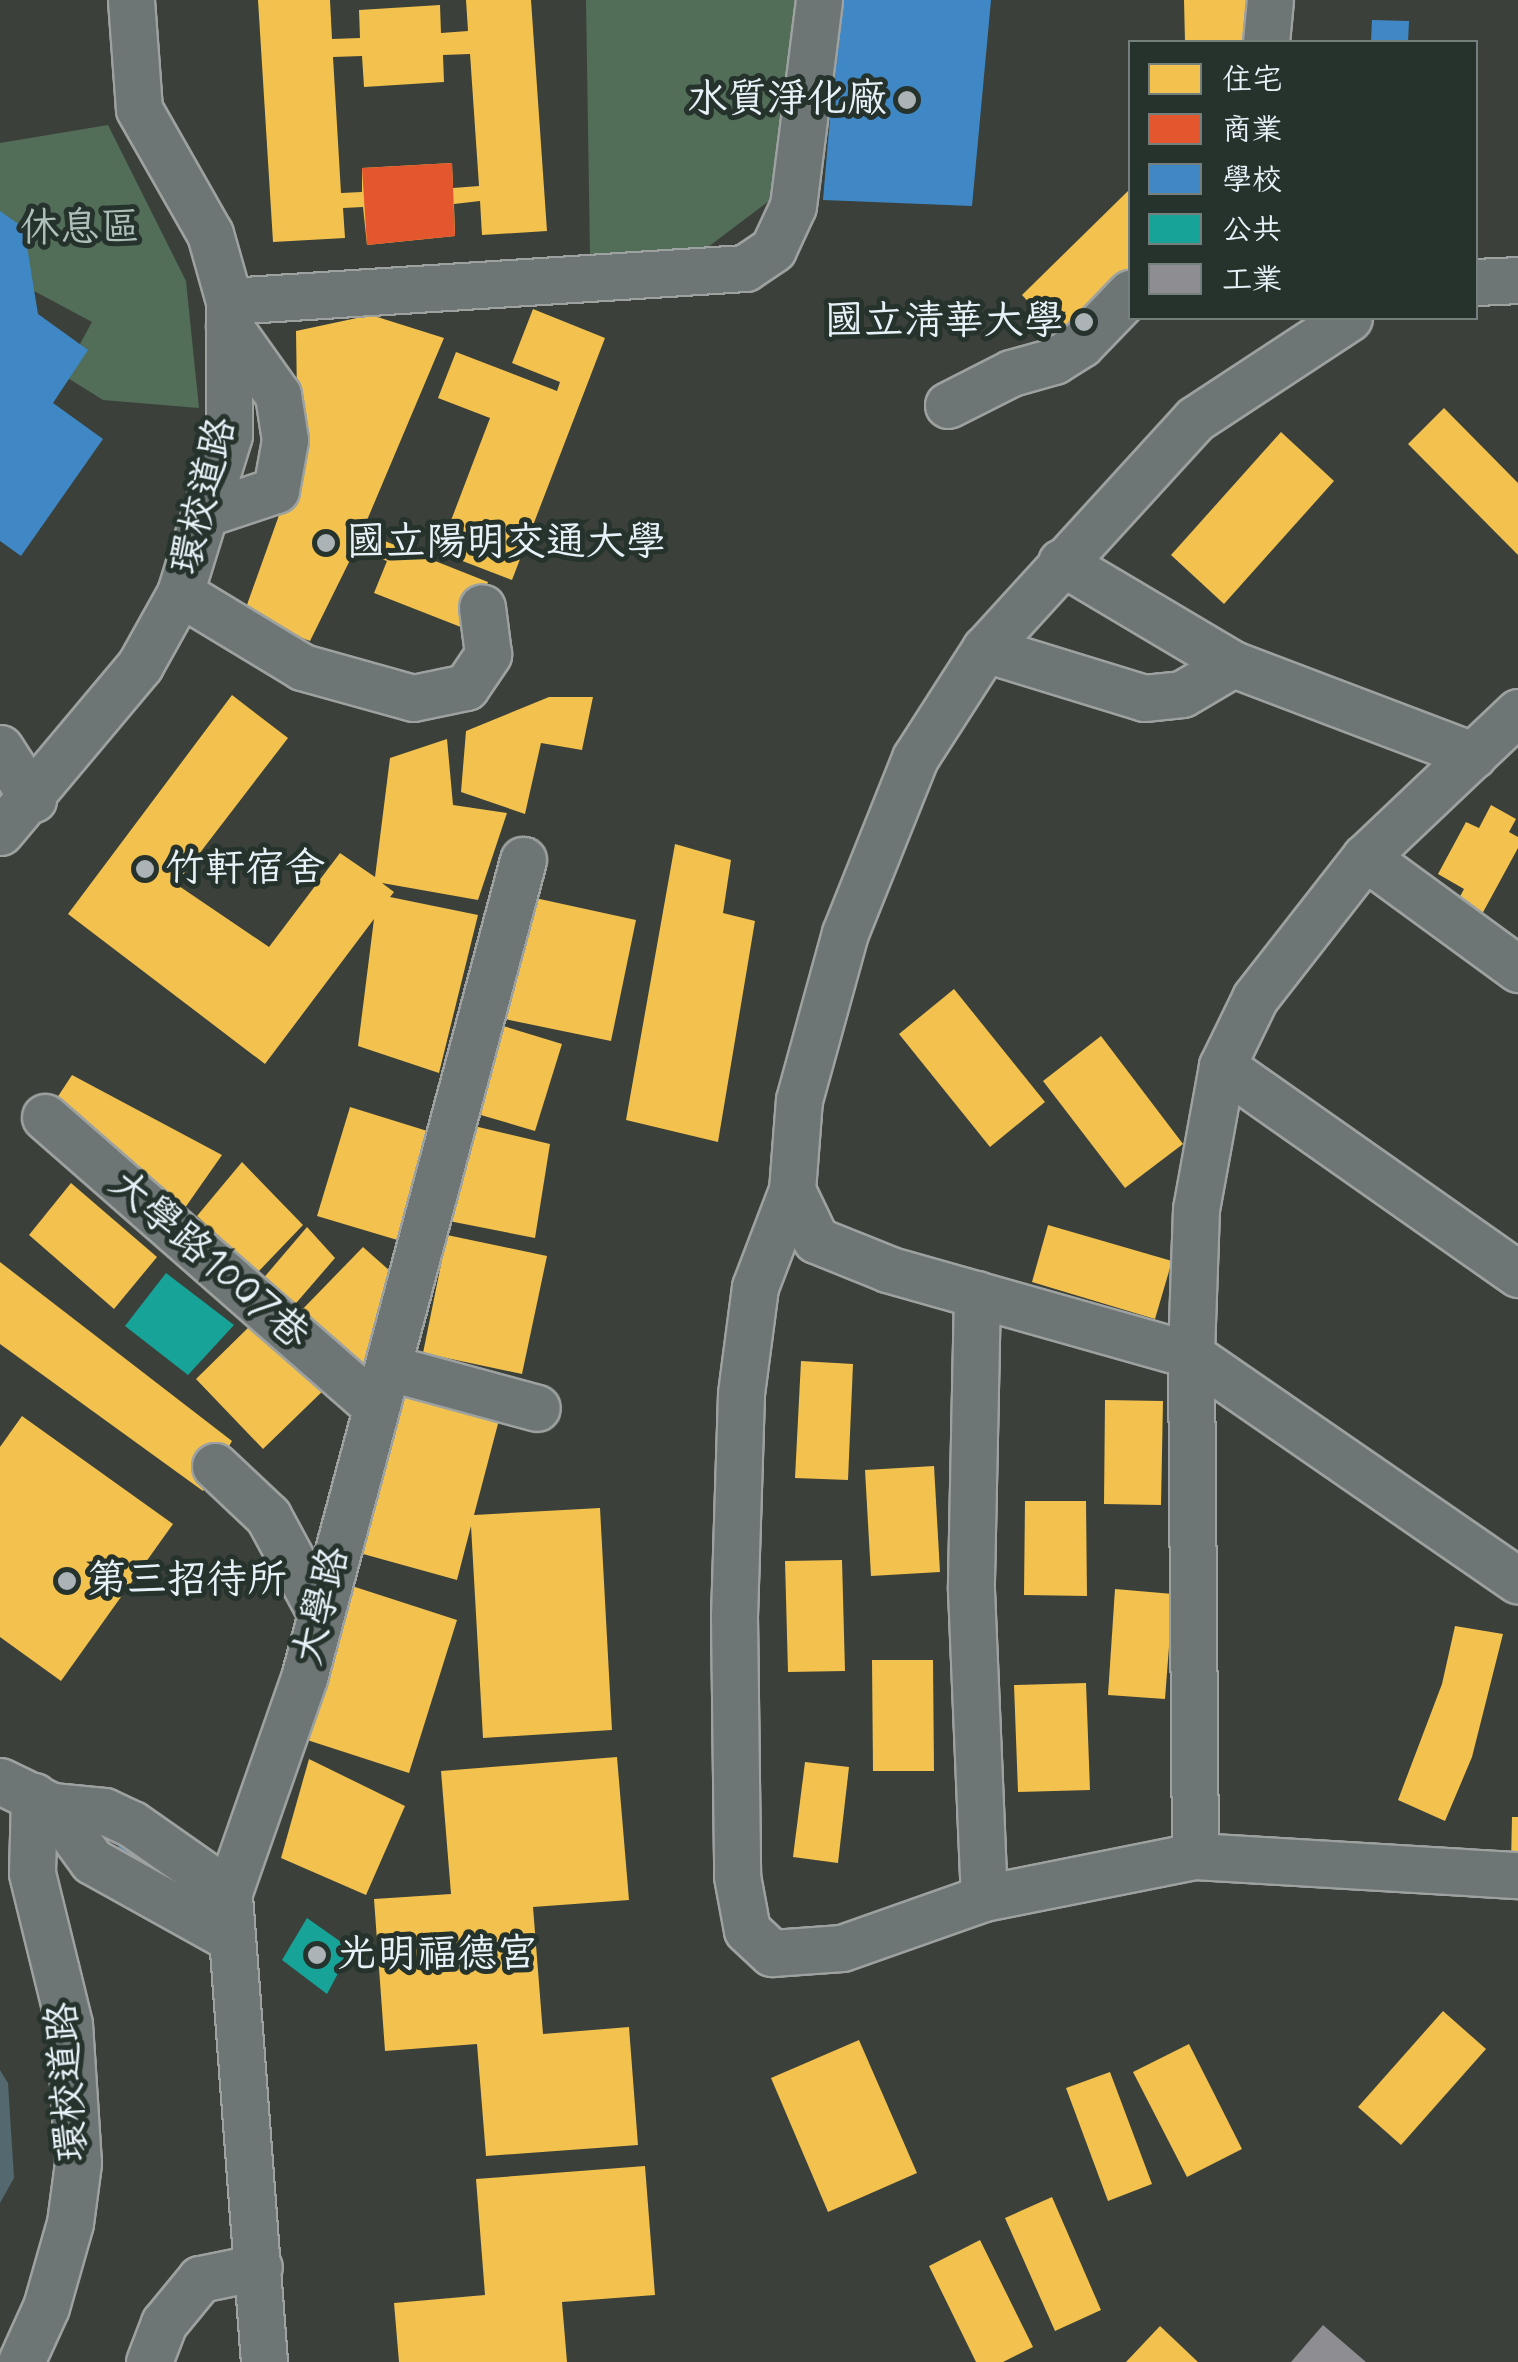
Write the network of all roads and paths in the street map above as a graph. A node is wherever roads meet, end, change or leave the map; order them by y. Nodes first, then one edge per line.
1 (131, 0) edge
2 (818, 0) edge
3 (1270, 0) edge
4 (1266, 40) edge
5 (1518, 280) edge
6 (1478, 282) edge
7 (1128, 295) edge
8 (229, 314) junction
9 (1346, 320) edge
10 (948, 405) dead end
11 (204, 514) junction
12 (1062, 562) junction
13 (180, 593) junction
14 (482, 607) dead end
15 (986, 649) junction
16 (1233, 664) junction
17 (1518, 712) edge
18 (0, 748) edge
19 (1473, 756) junction
20 (34, 799) junction
21 (0, 832) edge
22 (1365, 857) junction
23 (523, 860) dead end
24 (1518, 969) edge
25 (1222, 1066) junction
26 (45, 1116) dead end
27 (792, 1190) junction
28 (1518, 1274) edge
29 (977, 1294) junction
30 (1191, 1354) junction
31 (382, 1386) junction
32 (537, 1408) dead end
33 (215, 1466) dead end
34 (1512, 1565) edge
35 (321, 1614) junction
36 (29, 1795) edge
37 (1196, 1856) junction
38 (1518, 1875) edge
39 (229, 1892) junction
40 (984, 1898) junction
41 (232, 1939) junction
42 (259, 2267) junction
43 (21, 2362) edge
44 (149, 2362) edge
45 (264, 2362) edge

1 - 8 street, 環校道路
2 - 8 street
3 - 4 street
5 - 6 street
7 - 10 street
8 - 11 street, 環校道路
8 - 11 street
9 - 12 street
11 - 13 street, 環校道路
12 - 15 street
12 - 16 street
13 - 14 street
13 - 20 street, 環校道路
15 - 16 street
15 - 27 street
16 - 19 street
17 - 19 street
18 - 20 street
19 - 22 street
20 - 21 street, 環校道路
22 - 24 street
22 - 25 street
23 - 31 street, 大學路
25 - 28 street
25 - 30 street
26 - 31 street, 大學路1007巷
27 - 29 street
27 - 40 street
29 - 30 street
29 - 40 street
30 - 34 street
30 - 37 street
31 - 32 street
31 - 35 street, 大學路
33 - 35 street
35 - 39 street, 大學路
36 - 39 street
36 - 41 street
36 - 43 street, 環校道路
37 - 38 street
37 - 40 street
39 - 41 street, 大學路
41 - 42 street, 大學路
42 - 44 street
42 - 45 street, 大學路

